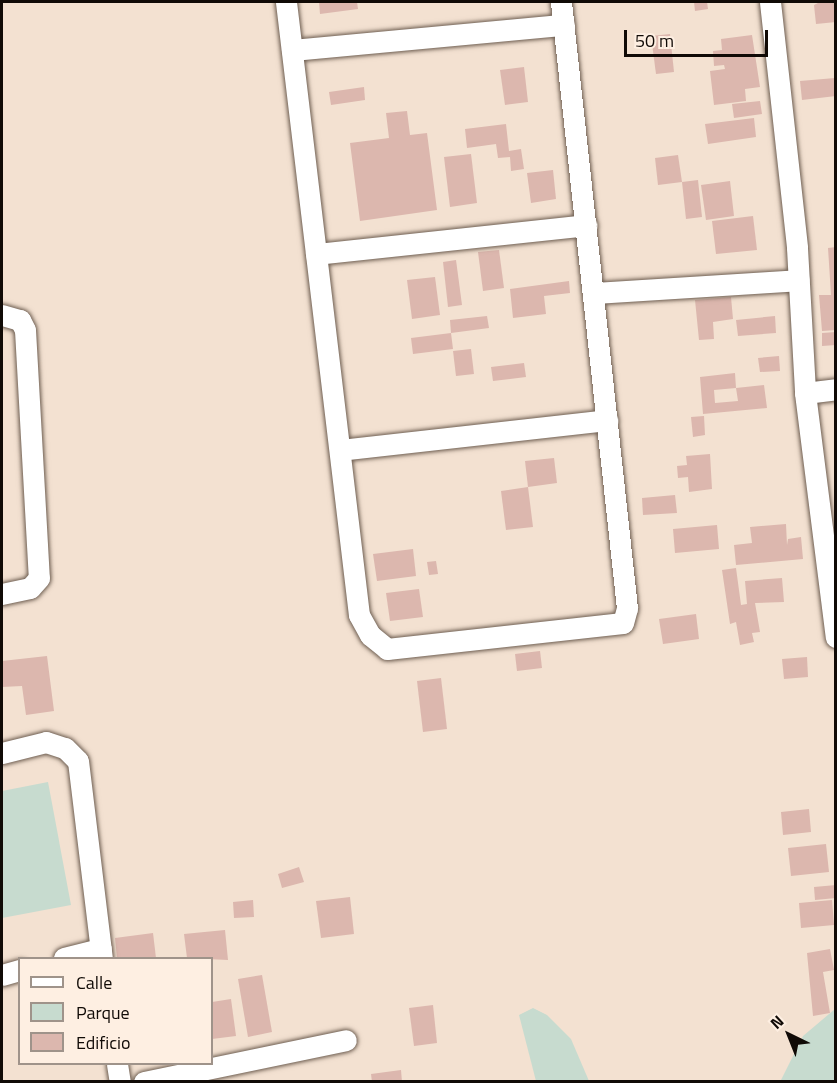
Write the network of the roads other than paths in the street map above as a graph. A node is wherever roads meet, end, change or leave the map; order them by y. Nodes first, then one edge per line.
1 (286, 2) edge
2 (561, 2) edge
3 (770, 2) edge
4 (564, 26) junction
5 (292, 50) junction
6 (586, 225) junction
7 (316, 254) junction
8 (799, 280) junction
9 (593, 293) junction
10 (2, 315) edge
11 (836, 389) edge
12 (806, 393) junction
13 (607, 420) junction
14 (340, 450) junction
15 (2, 594) edge
16 (836, 637) edge
17 (2, 753) edge
18 (102, 954) edge
19 (74, 957) edge
20 (18, 971) edge
21 (2, 975) edge
22 (346, 1040) dead end
23 (117, 1065) edge
24 (120, 1082) edge
25 (144, 1082) edge

1 - 5 street
2 - 4 street
3 - 8 street
4 - 5 street
4 - 6 street
5 - 7 street
6 - 7 street
6 - 9 street
7 - 14 street
8 - 9 street
8 - 12 street
9 - 13 street
10 - 15 street
11 - 12 street
12 - 16 street
13 - 14 street
13 - 14 street
17 - 18 street
18 - 19 street
20 - 21 street
22 - 25 street
23 - 24 street

